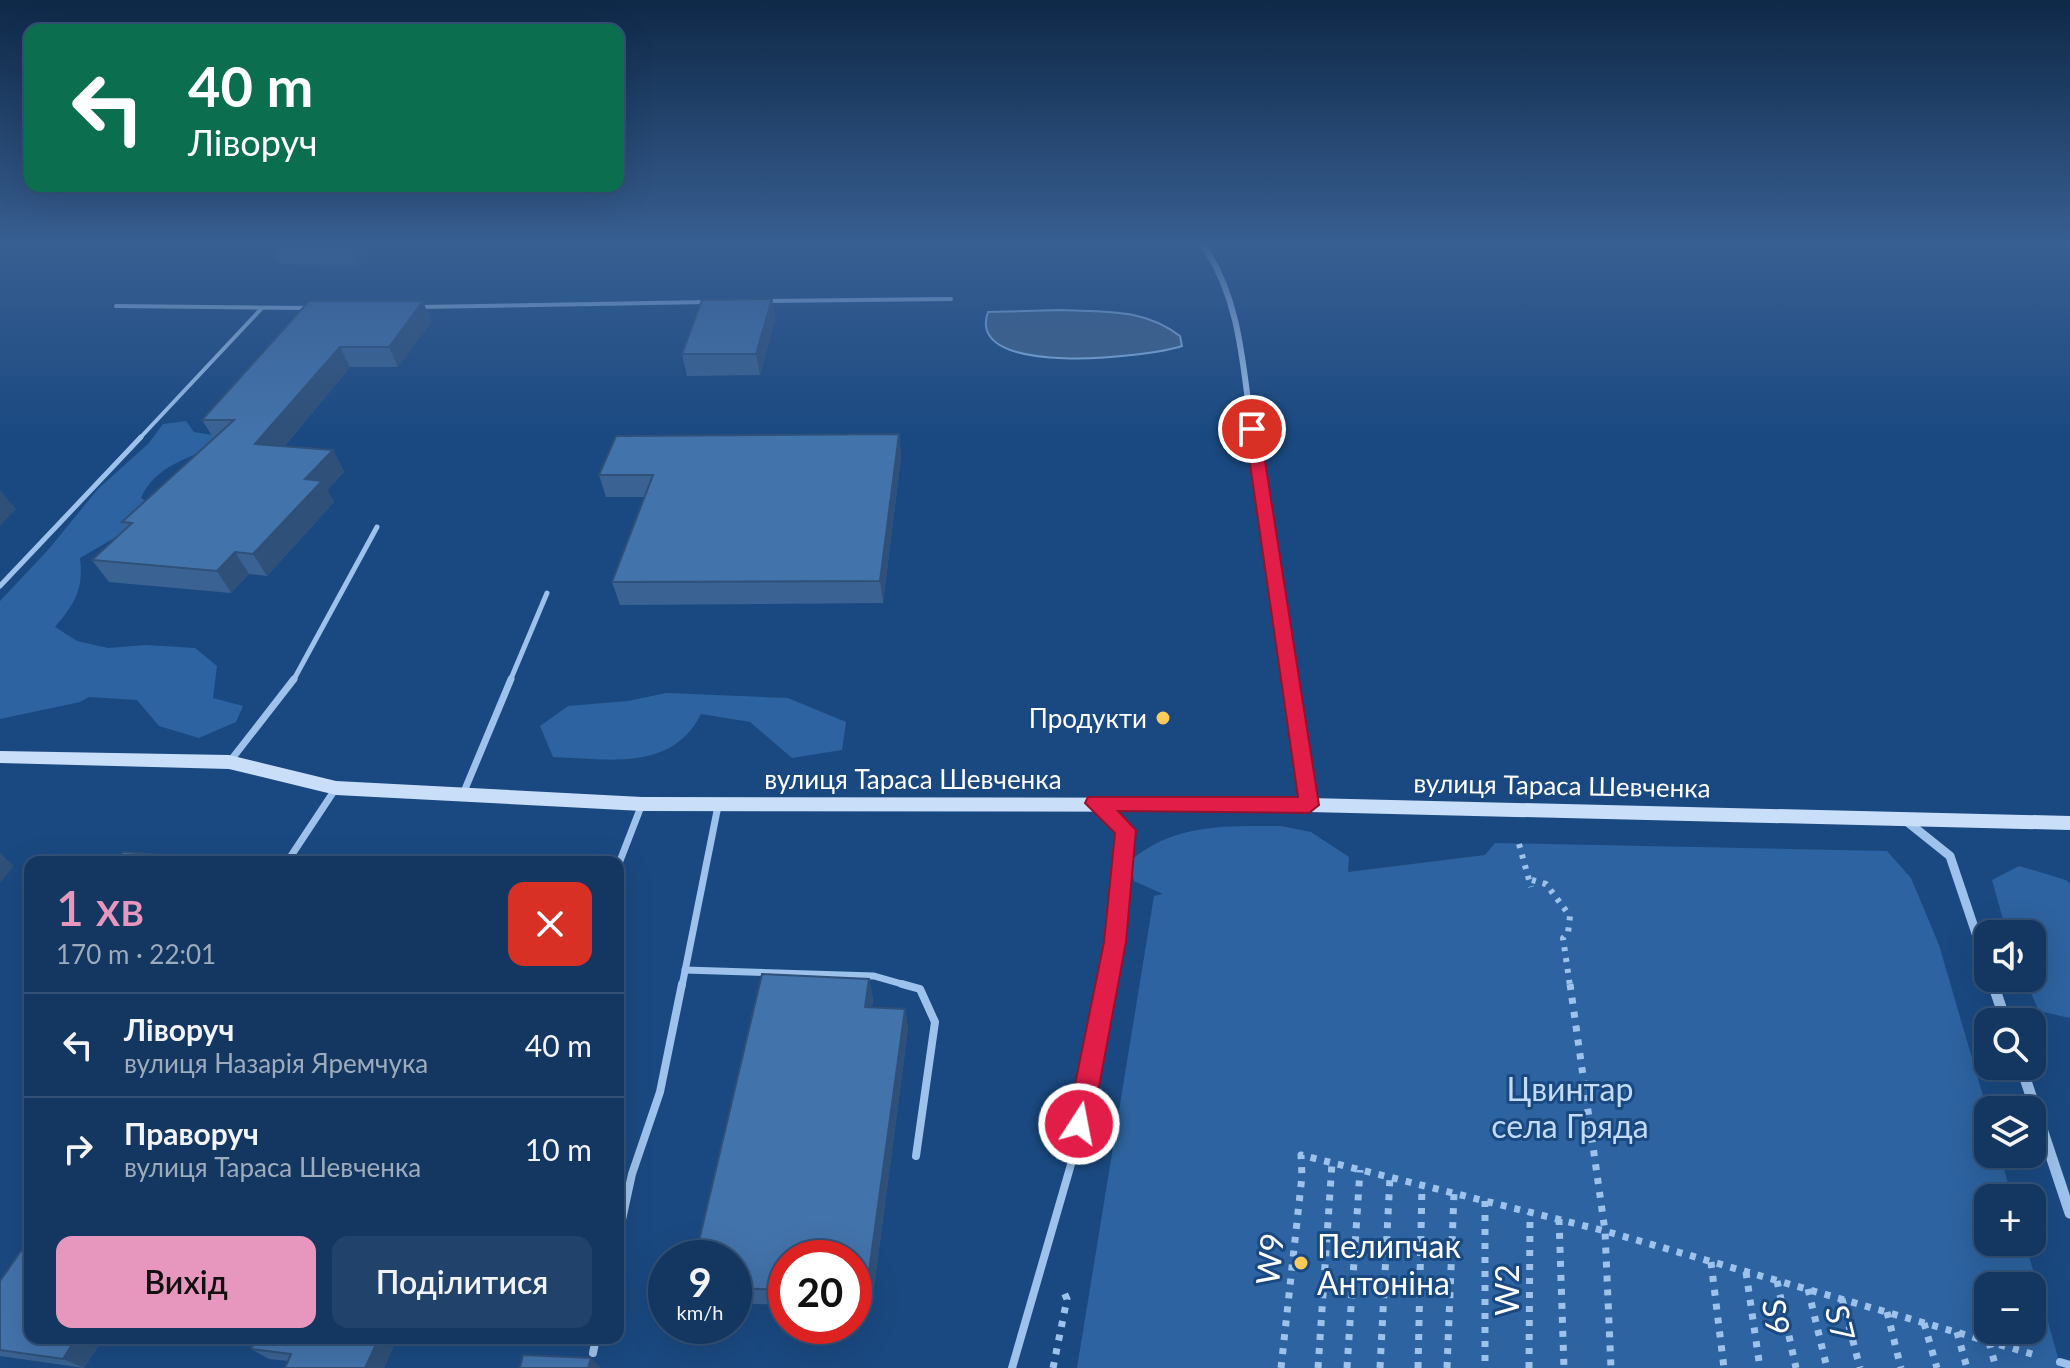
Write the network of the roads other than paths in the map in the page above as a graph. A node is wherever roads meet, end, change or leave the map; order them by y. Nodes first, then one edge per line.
1 (253, 309) edge
2 (261, 309) junction
3 (271, 309) edge
4 (1234, 309) edge
5 (377, 527) dead end
6 (0, 586) edge
7 (547, 593) dead end
8 (0, 757) edge
9 (229, 762) junction
10 (336, 788) junction
11 (463, 794) junction
12 (1095, 803) junction
13 (642, 804) junction
14 (1309, 805) junction
15 (718, 806) junction
16 (1904, 819) junction
17 (2070, 823) edge
18 (291, 856) edge
19 (622, 856) edge
20 (1974, 927) edge
21 (685, 970) junction
22 (2026, 1080) edge
23 (916, 1156) dead end
24 (624, 1211) edge
25 (2070, 1213) edge
26 (595, 1344) edge
27 (593, 1353) dead end
28 (1012, 1368) edge

1 - 2 lane
2 - 3 lane
2 - 6 lane
4 - 14 street
5 - 9 lane
7 - 11 lane
8 - 9 street, вулиця Тараса Шевченка
9 - 10 street, вулиця Тараса Шевченка
10 - 11 street, вулиця Тараса Шевченка
10 - 18 lane
11 - 13 street, вулиця Тараса Шевченка
12 - 14 street, вулиця Тараса Шевченка
12 - 15 street, вулиця Тараса Шевченка
12 - 28 lane
13 - 15 street, вулиця Тараса Шевченка
13 - 19 lane
14 - 16 street, вулиця Тараса Шевченка
15 - 21 lane
16 - 17 street, вулиця Тараса Шевченка
16 - 20 street
21 - 23 lane
21 - 24 lane
22 - 25 street
26 - 27 lane

